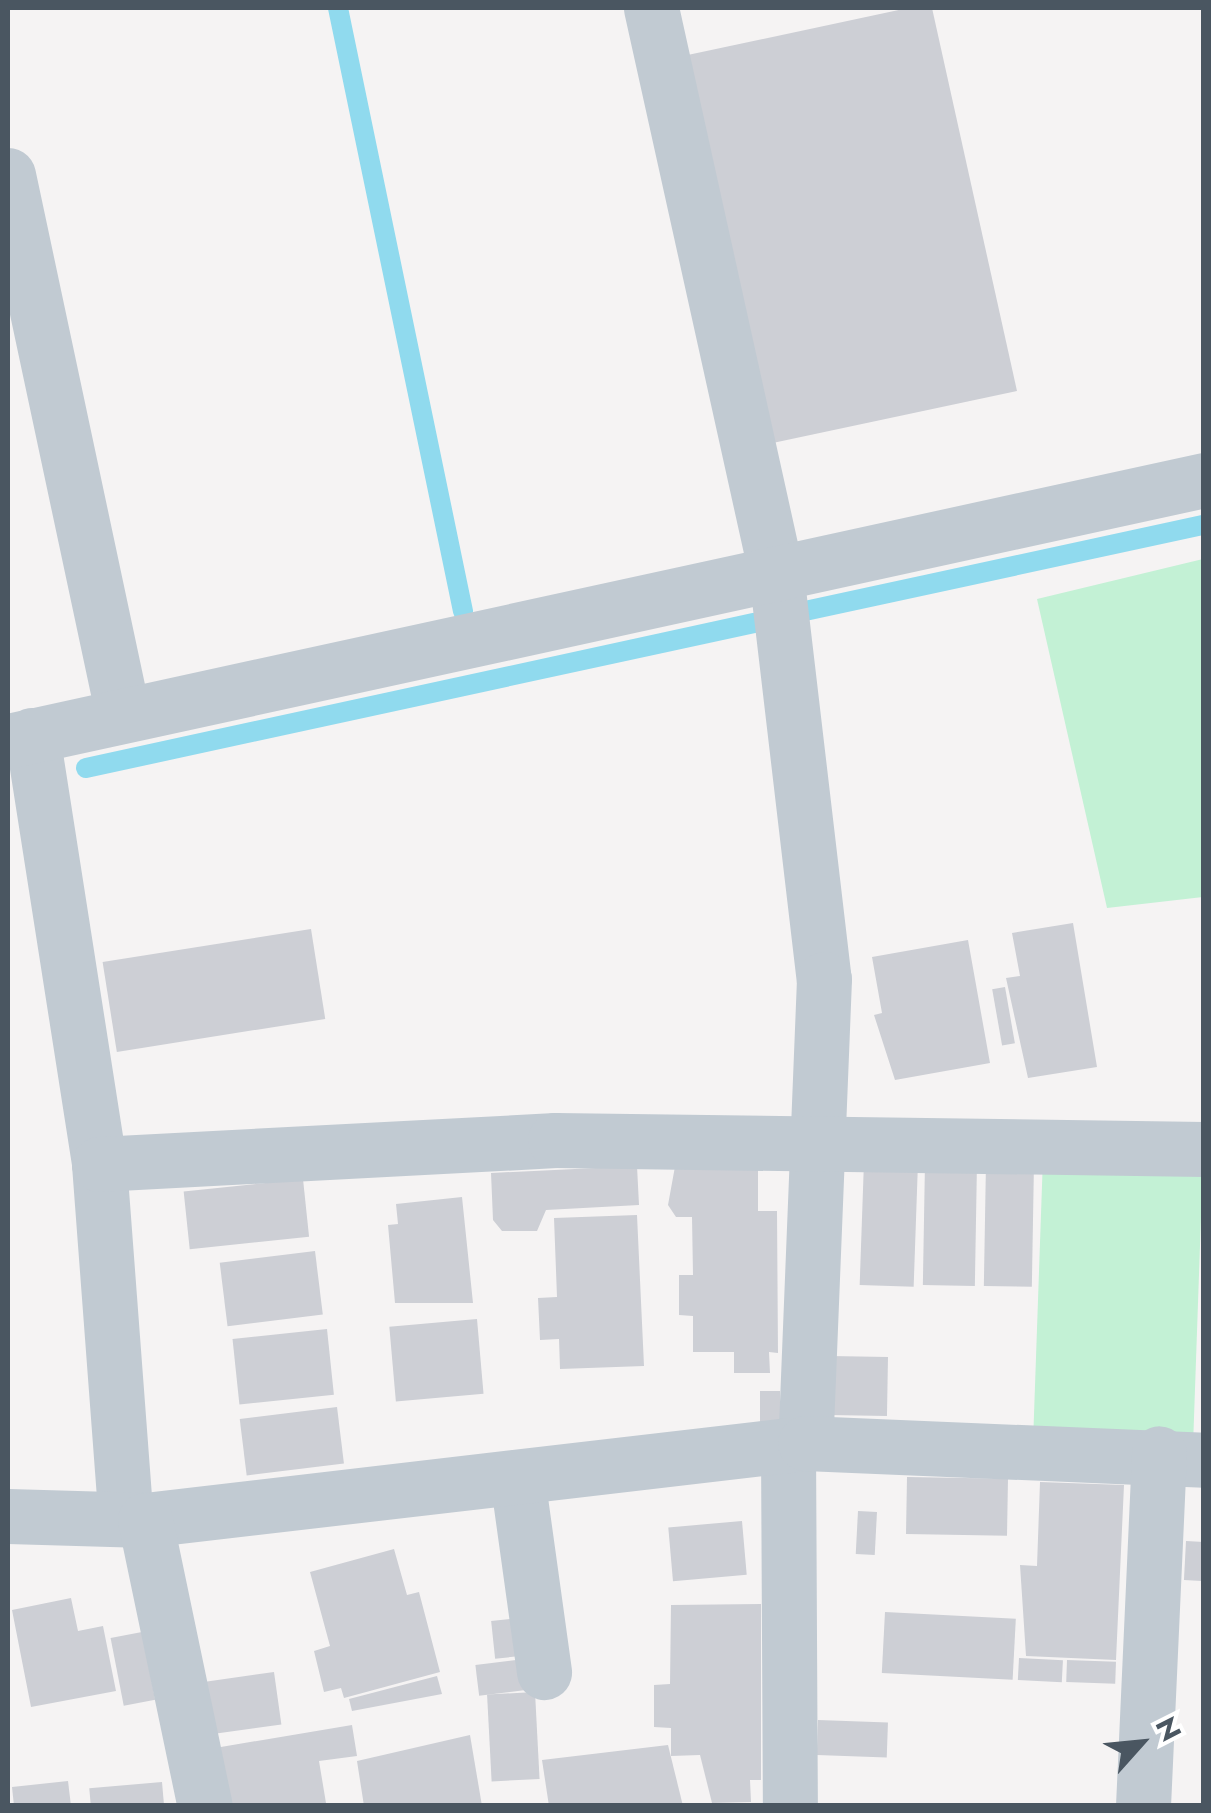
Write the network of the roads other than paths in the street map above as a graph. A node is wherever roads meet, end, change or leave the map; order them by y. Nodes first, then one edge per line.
1 (651, 8) edge
2 (8, 175) edge
3 (1204, 480) edge
4 (776, 573) junction
5 (123, 715) junction
6 (20, 738) edge
7 (815, 1138) junction
8 (1204, 1148) edge
9 (99, 1164) junction
10 (797, 1444) junction
11 (1182, 1457) edge
12 (517, 1477) junction
13 (8, 1516) edge
14 (136, 1520) junction
15 (544, 1672) dead end
16 (204, 1806) edge
17 (790, 1806) edge
18 (1143, 1806) edge

1 - 4 street
2 - 5 street
3 - 4 street
4 - 5 street
4 - 7 street
5 - 6 street
6 - 9 street
7 - 8 street
7 - 9 street
7 - 10 street
9 - 14 street
10 - 11 street
10 - 12 street
10 - 17 street
11 - 18 street
12 - 14 street
12 - 15 street
13 - 14 street
14 - 16 street

